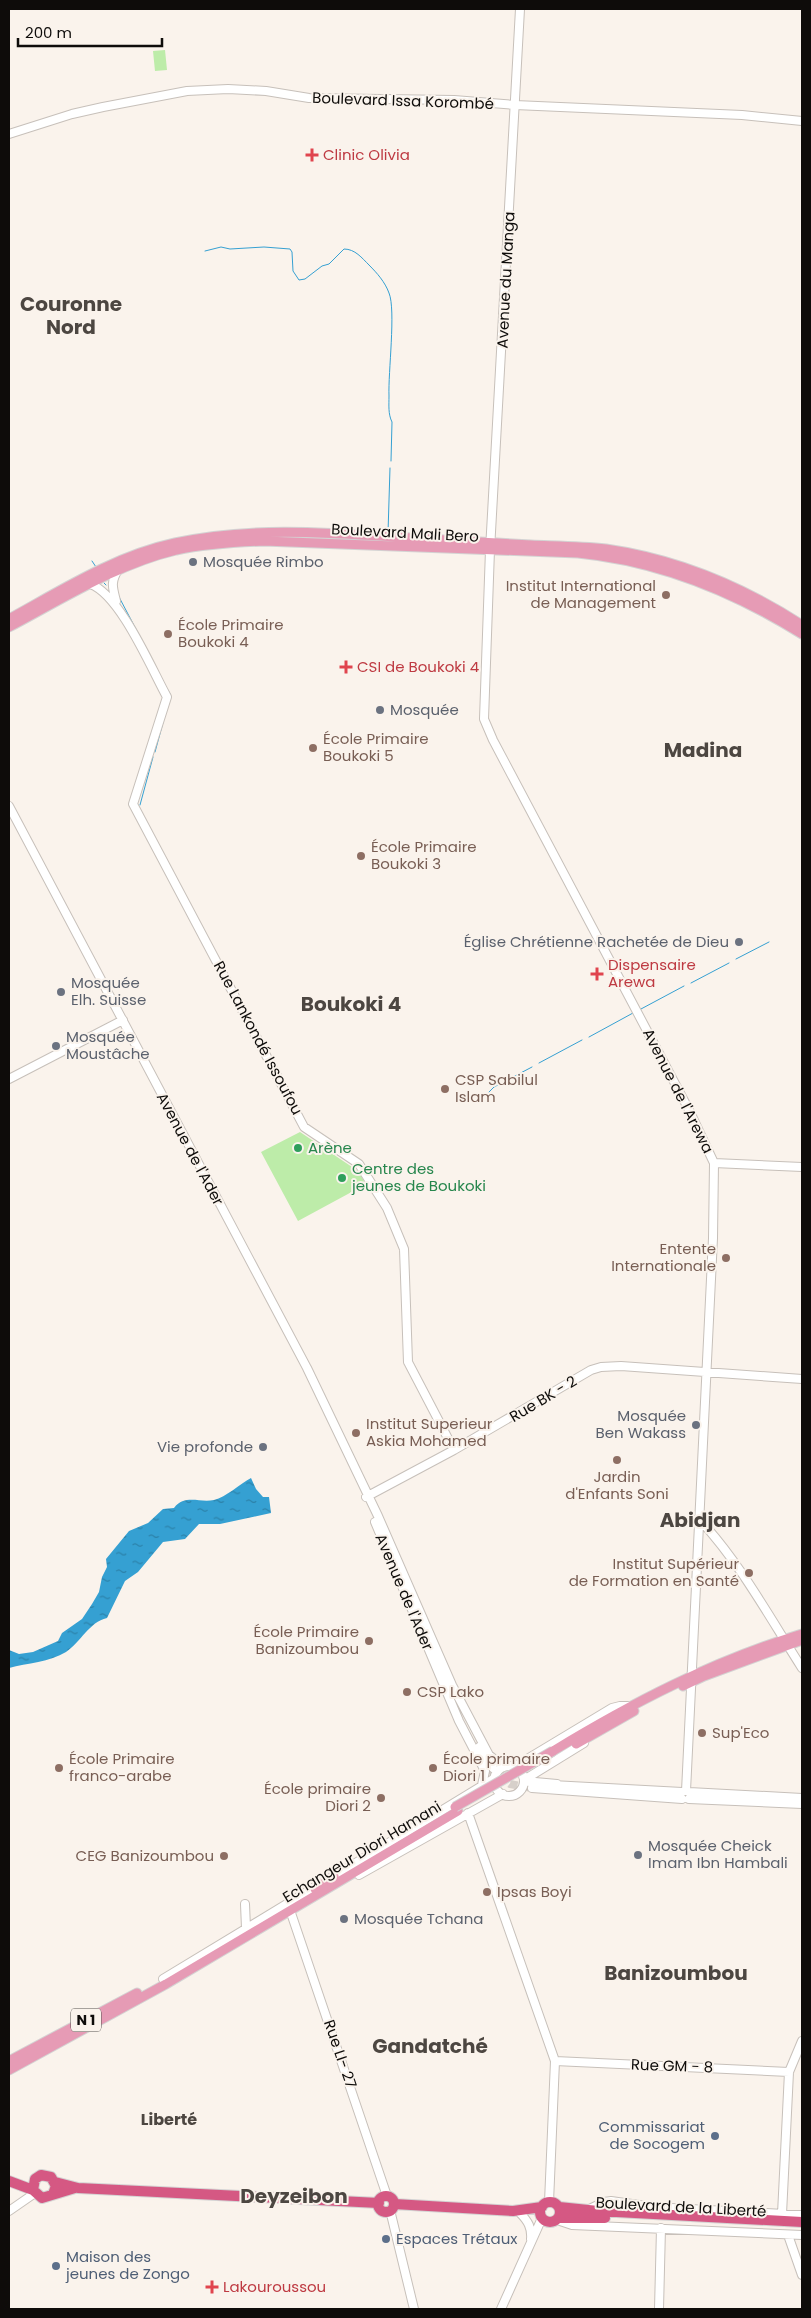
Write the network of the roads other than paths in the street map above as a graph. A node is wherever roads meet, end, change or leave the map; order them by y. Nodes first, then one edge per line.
1 (520, 9) edge
2 (514, 105) junction
3 (802, 121) edge
4 (9, 134) edge
5 (491, 546) junction
6 (118, 570) junction
7 (90, 584) junction
8 (116, 603) junction
9 (9, 619) edge
10 (802, 625) edge
11 (9, 627) edge
12 (802, 634) edge
13 (9, 806) edge
14 (123, 1020) junction
15 (9, 1079) edge
16 (714, 1163) junction
17 (802, 1166) edge
18 (707, 1372) junction
19 (802, 1379) edge
20 (454, 1450) junction
21 (367, 1496) junction
22 (700, 1520) junction
23 (802, 1634) edge
24 (802, 1640) edge
25 (786, 1642) junction
26 (802, 1668) edge
27 (691, 1678) junction
28 (448, 1687) junction
29 (632, 1709) junction
30 (504, 1767) junction
31 (514, 1767) junction
32 (545, 1768) junction
33 (489, 1770) junction
34 (495, 1778) junction
35 (524, 1781) junction
36 (546, 1783) junction
37 (482, 1785) junction
38 (532, 1786) tunnel mouth
39 (580, 1789) junction
40 (519, 1792) junction
41 (503, 1794) junction
42 (686, 1795) junction
43 (802, 1798) edge
44 (802, 1804) edge
45 (456, 1809) junction
46 (468, 1813) junction
47 (384, 1861) junction
48 (353, 1874) junction
49 (334, 1876) junction
50 (306, 1899) junction
51 (245, 1904) dead end
52 (292, 1913) junction
53 (246, 1928) junction
54 (165, 1981) junction
55 (802, 2041) edge
56 (9, 2061) edge
57 (555, 2061) junction
58 (9, 2070) edge
59 (790, 2072) junction
60 (9, 2181) edge
61 (55, 2182) junction
62 (34, 2188) junction
63 (78, 2188) junction
64 (53, 2194) junction
65 (387, 2203) junction
66 (587, 2210) junction
67 (9, 2212) edge
68 (516, 2212) junction
69 (782, 2214) junction
70 (548, 2215) junction
71 (802, 2215) edge
72 (802, 2222) edge
73 (662, 2228) junction
74 (802, 2229) edge
75 (788, 2235) junction
76 (802, 2236) edge
77 (530, 2244) junction
78 (802, 2275) edge
79 (414, 2309) edge
80 (501, 2309) edge
81 (658, 2309) edge

1 - 2 street, Avenue du Manga
2 - 3 street, Boulevard Issa Korombé
2 - 4 street, Boulevard Issa Korombé
2 - 5 street, Avenue du Manga
5 - 6 main road, Boulevard Mali Bero
5 - 9 main road, Boulevard Mali Bero
5 - 10 main road, Boulevard Mali Bero
5 - 12 main road, Boulevard Mali Bero
5 - 16 street, Avenue de l'Arewa
6 - 7 main road, Boulevard Mali Bero
6 - 8 street
7 - 8 street
7 - 11 main road, Boulevard Mali Bero
8 - 20 street, Rue Lankondé Issoufou
13 - 14 street, Avenue de l'Ader
14 - 15 street
14 - 21 street, Avenue de l'Ader
16 - 17 street
16 - 18 street, Avenue de l'Arewa
18 - 19 street, Rue BK - 2
18 - 20 street, Rue BK - 2
18 - 22 street, Avenue de l'Arewa
20 - 21 street, Rue BK - 2
21 - 28 street, Avenue de l'Ader
22 - 25 street
22 - 27 street, Avenue de l'Arewa
23 - 25 main road
24 - 25 main road
25 - 26 street
25 - 27 main road, Echangeur Diori Hamani
27 - 29 main road, Echangeur Diori Hamani
27 - 42 street, Avenue de l'Arewa
28 - 30 street, Avenue de l'Ader
28 - 33 street, Avenue de l'Ader
29 - 31 street
29 - 32 street
29 - 45 main road, Echangeur Diori Hamani
30 - 31 street
30 - 34 street
31 - 35 street
32 - 35 street
32 - 36 street
33 - 34 street, Avenue de l'Ader
33 - 37 street
34 - 37 street, N 1
34 - 41 street
35 - 36 street
35 - 40 street
36 - 39 street
37 - 49 street, N 1
38 - 39 street
39 - 40 street
39 - 42 street
40 - 41 street
41 - 46 street
42 - 43 street
42 - 44 street
45 - 48 main road, Echangeur Diori Hamani
45 - 50 main road, Echangeur Diori Hamani
46 - 47 street
46 - 57 street
47 - 48 main road
47 - 52 street
48 - 50 main road, Echangeur Diori Hamani
49 - 50 main road
49 - 53 street, N 1
50 - 54 main road, Echangeur Diori Hamani
51 - 53 street
52 - 54 street
52 - 65 street, Rue LI- 27
53 - 54 street, N 1
54 - 56 main road, N 1
54 - 58 main road
55 - 59 street
57 - 59 street, Rue GM - 8
57 - 70 street
59 - 69 street
60 - 62 highway
61 - 62 highway
61 - 63 highway, Boulevard de la Liberté
61 - 64 highway
62 - 64 highway
62 - 67 street
63 - 64 highway, Boulevard de la Liberté
63 - 65 highway, Boulevard de la Liberté
65 - 68 highway, Boulevard de la Liberté
65 - 79 street, Rue LI- 27
66 - 69 street, Boulevard de la Liberté
66 - 70 highway, Boulevard de la Liberté
66 - 72 highway, Boulevard de la Liberté
68 - 70 highway, Boulevard de la Liberté
68 - 77 street
69 - 71 street, Boulevard de la Liberté
70 - 73 street, Boulevard de la Liberté
70 - 74 highway, Boulevard de la Liberté
70 - 77 street
73 - 75 street, Boulevard de la Liberté
73 - 81 street
75 - 76 street, Boulevard de la Liberté
75 - 78 street
77 - 80 street

